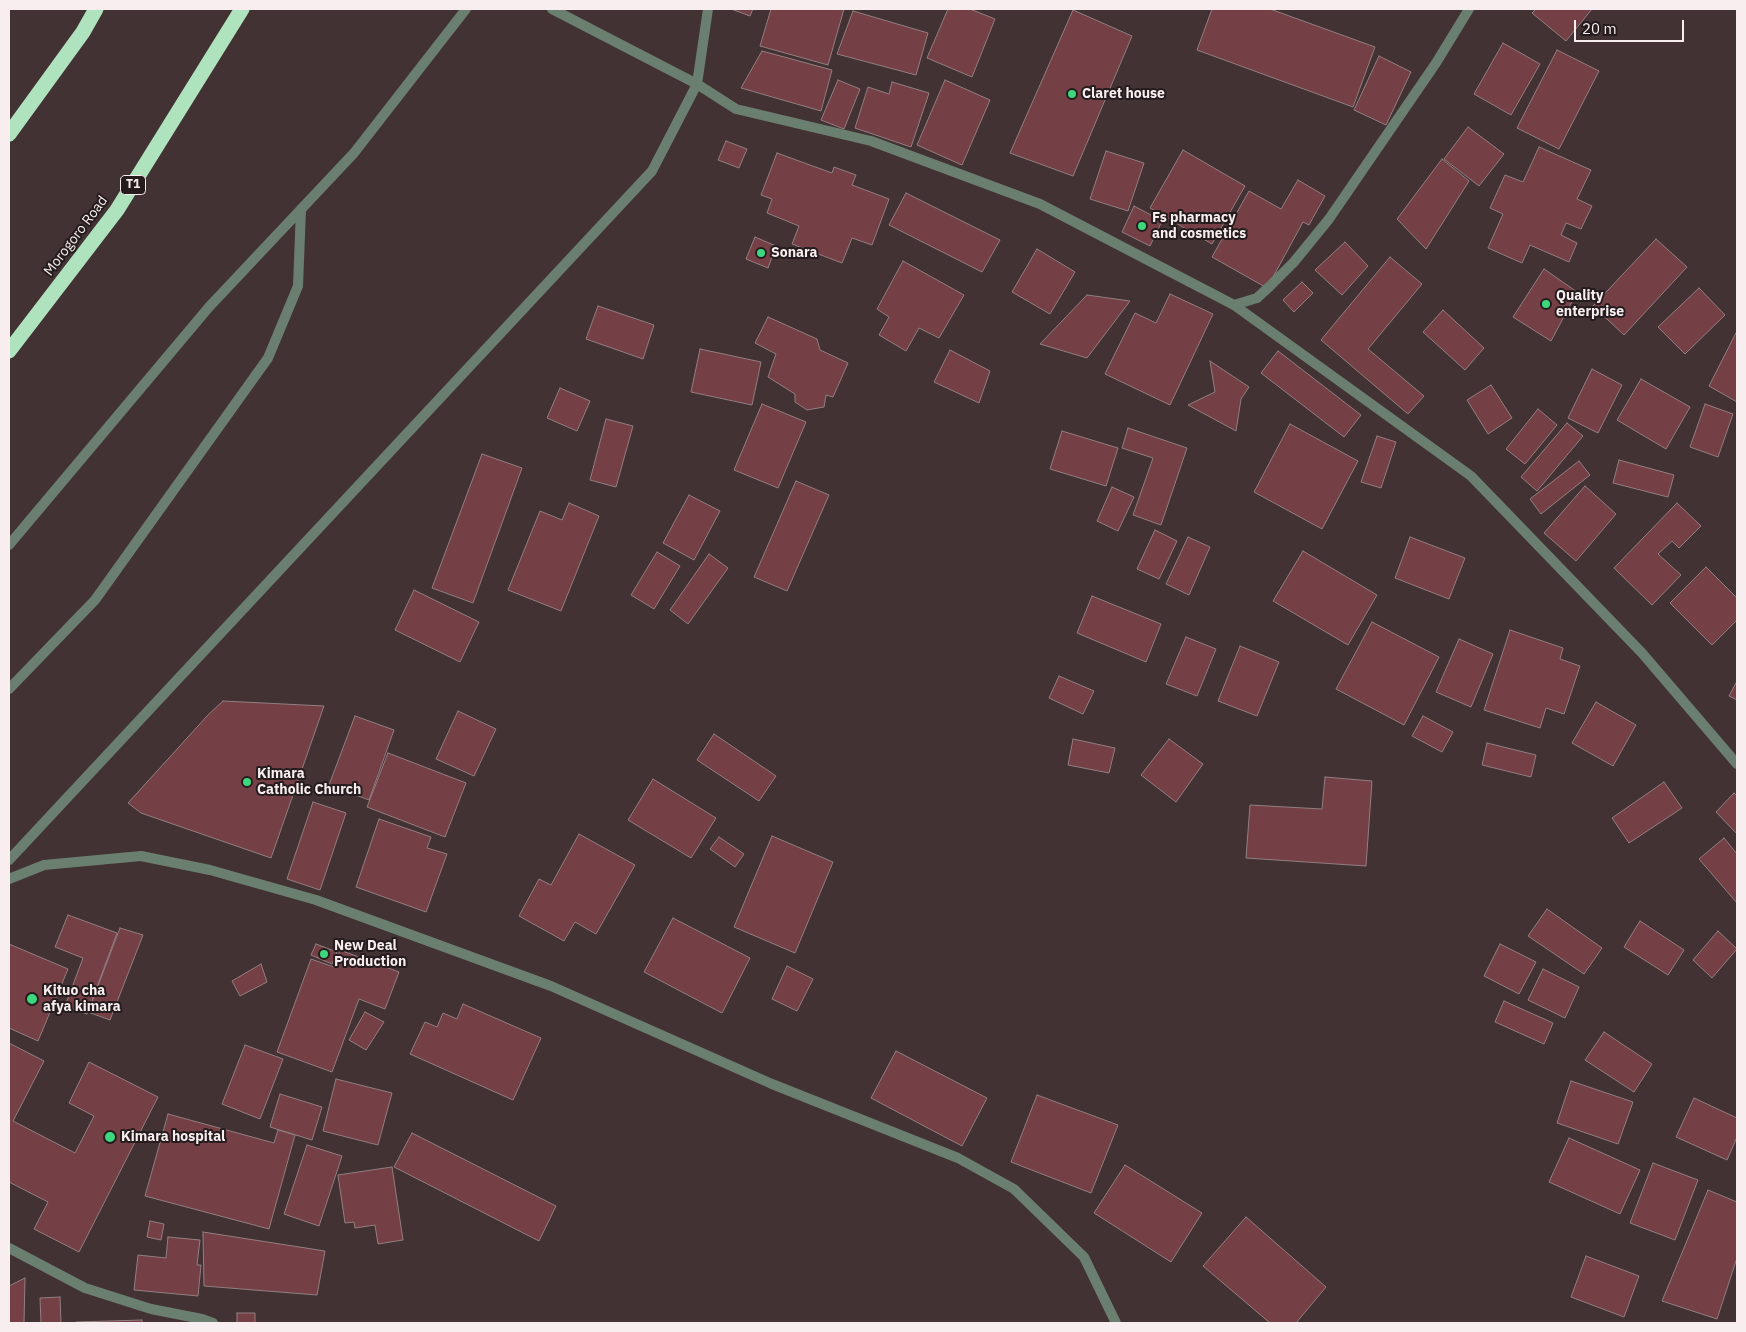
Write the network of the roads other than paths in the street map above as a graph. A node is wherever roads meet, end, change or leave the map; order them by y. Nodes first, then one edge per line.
1 (96, 9) edge
2 (242, 9) edge
3 (466, 9) edge
4 (552, 9) edge
5 (708, 9) edge
6 (1469, 9) edge
7 (697, 84) junction
8 (9, 134) edge
9 (301, 209) junction
10 (1234, 305) junction
11 (9, 351) edge
12 (9, 545) edge
13 (9, 689) edge
14 (1737, 764) edge
15 (9, 860) edge
16 (9, 879) edge
17 (9, 1248) edge
18 (213, 1323) edge
19 (1116, 1323) edge

1 - 8 highway
2 - 11 highway, Morogoro Road / T1
3 - 9 street
4 - 7 street
5 - 7 street
6 - 10 street
7 - 10 street
7 - 15 street
9 - 12 street
9 - 13 street
10 - 14 street
16 - 19 street
17 - 18 street

